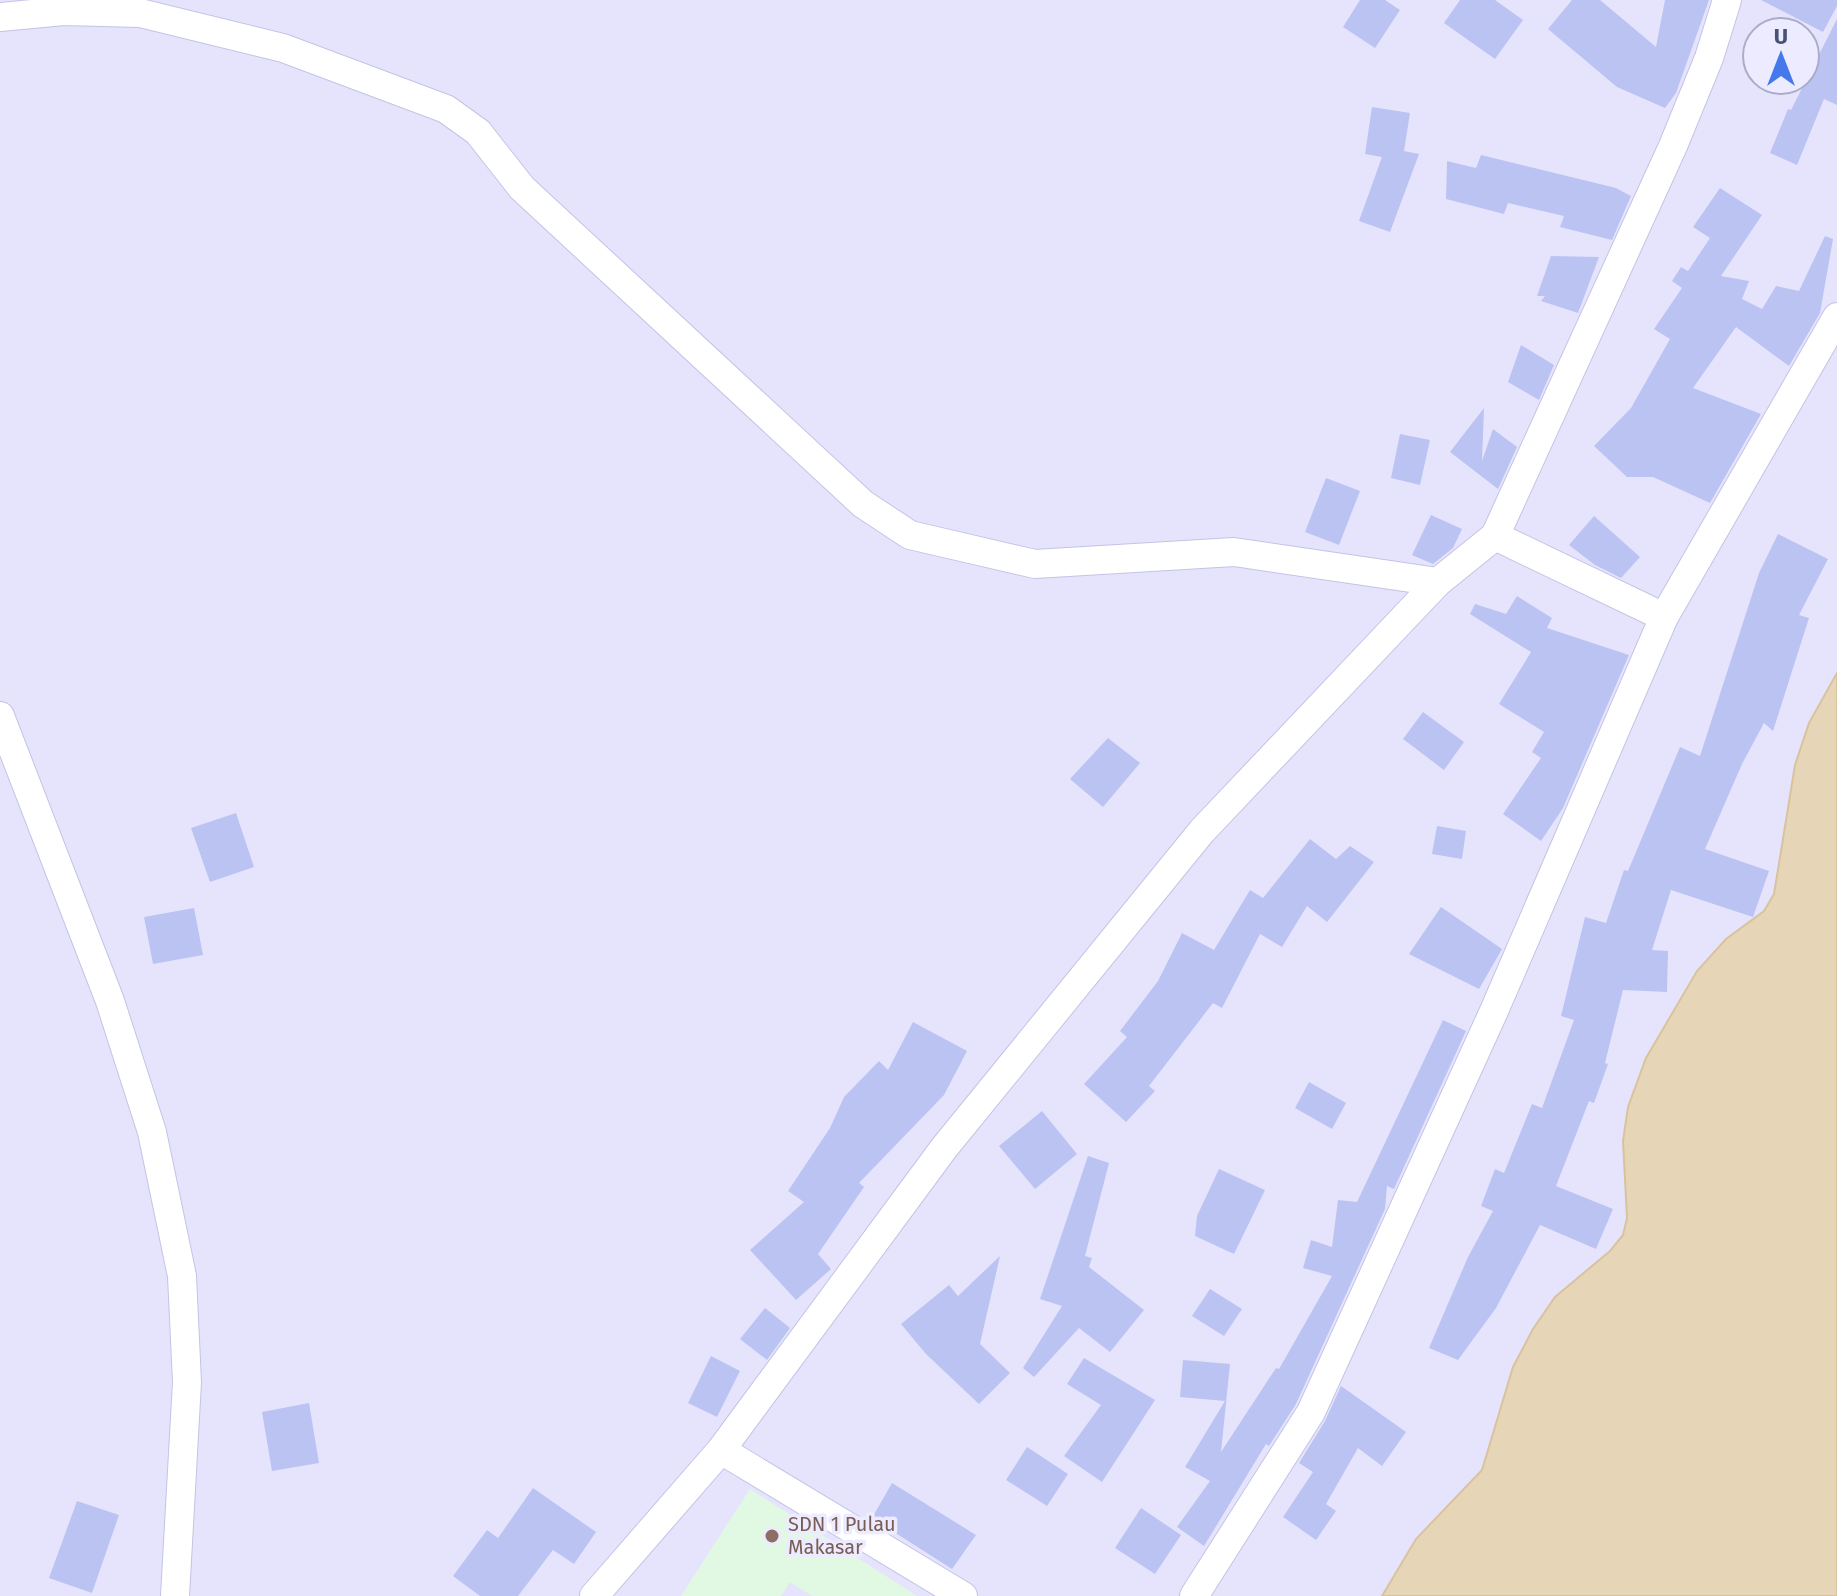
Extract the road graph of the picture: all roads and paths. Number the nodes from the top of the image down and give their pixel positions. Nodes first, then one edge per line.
1 (1727, 0) edge
2 (0, 17) edge
3 (1837, 317) edge
4 (1495, 536) junction
5 (1438, 582) junction
6 (1664, 617) junction
7 (0, 716) edge
8 (721, 1450) junction
9 (175, 1596) edge
10 (594, 1596) edge
11 (963, 1596) edge
12 (1194, 1596) edge

1 - 4 street
2 - 5 street
3 - 6 street
4 - 5 street
4 - 6 street
5 - 8 street
6 - 12 street
7 - 9 street
8 - 10 street
8 - 11 street

